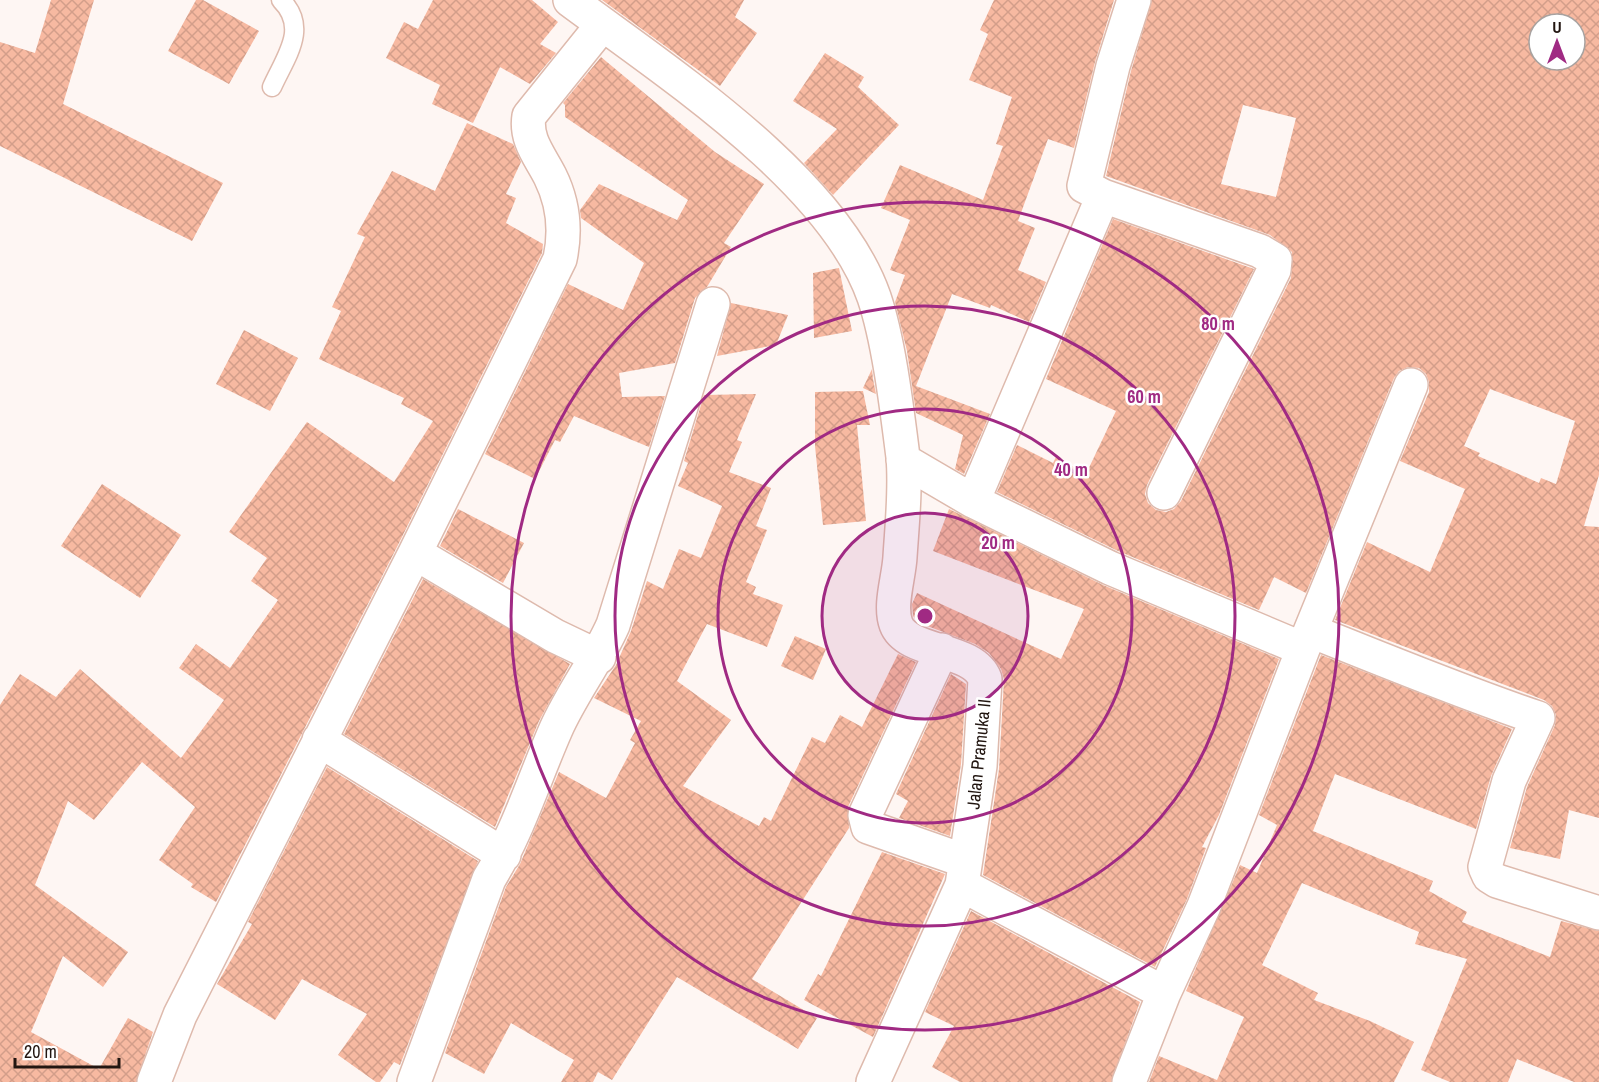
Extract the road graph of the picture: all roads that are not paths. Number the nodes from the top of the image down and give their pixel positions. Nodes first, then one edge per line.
1 (281, 0) edge
2 (570, 0) edge
3 (1134, 0) edge
4 (603, 24) junction
5 (272, 87) dead end
6 (1103, 196) junction
7 (713, 304) dead end
8 (1411, 385) dead end
9 (903, 460) junction
10 (1164, 493) dead end
11 (973, 501) junction
12 (415, 553) junction
13 (1307, 640) junction
14 (942, 650) junction
15 (599, 657) junction
16 (319, 740) junction
17 (504, 855) junction
18 (964, 873) junction
19 (1599, 913) edge
20 (1164, 993) junction
21 (154, 1082) edge
22 (414, 1082) edge
23 (873, 1082) edge
24 (1129, 1082) edge

1 - 5 lane
2 - 4 street, Jalan Pramuka II
3 - 6 street
4 - 9 street, Jalan Pramuka II
4 - 12 street
6 - 10 street
6 - 11 street
7 - 15 street
8 - 13 street
9 - 11 street
9 - 14 street, Jalan Pramuka II
11 - 13 street
12 - 15 street
12 - 16 street
13 - 19 street
13 - 20 street
14 - 18 street, Jalan Pramuka II
14 - 18 street
15 - 17 street
16 - 17 street
16 - 21 street
17 - 22 street
18 - 20 street
18 - 23 street, Jalan Pramuka II
20 - 24 street

